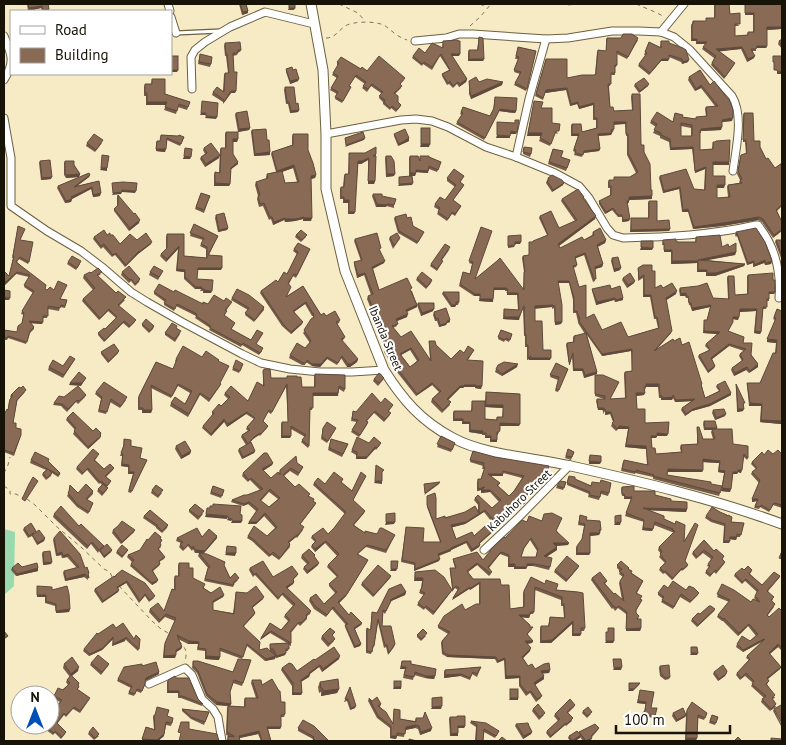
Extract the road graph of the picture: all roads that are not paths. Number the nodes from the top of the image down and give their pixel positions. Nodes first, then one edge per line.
1 (311, 4) edge
2 (684, 4) edge
3 (172, 20) edge
4 (314, 24) junction
5 (223, 31) junction
6 (661, 32) junction
7 (176, 33) joint
8 (4, 36) edge
9 (546, 39) junction
10 (415, 41) road end
11 (10, 49) edge
12 (10, 69) edge
13 (4, 80) edge
14 (192, 89) dead end
15 (4, 118) edge
16 (326, 134) junction
17 (516, 157) junction
18 (733, 171) dead end
19 (779, 298) dead end
20 (384, 370) junction
21 (570, 465) junction
22 (782, 524) edge
23 (484, 550) dead end
24 (149, 684) dead end
25 (222, 741) edge

1 - 4 street, Ibanda Street
2 - 6 street
3 - 7 street
4 - 5 street
4 - 16 street, Ibanda Street
5 - 7 lane
5 - 14 street
6 - 9 street
6 - 18 street
8 - 11 street
9 - 10 street
9 - 17 street
12 - 13 street
15 - 20 street
16 - 17 street
16 - 20 street, Ibanda Street
17 - 19 street
20 - 21 street, Ibanda Street
21 - 22 street, Ibanda Street
21 - 23 street, Kabuhoro Street
24 - 25 street

